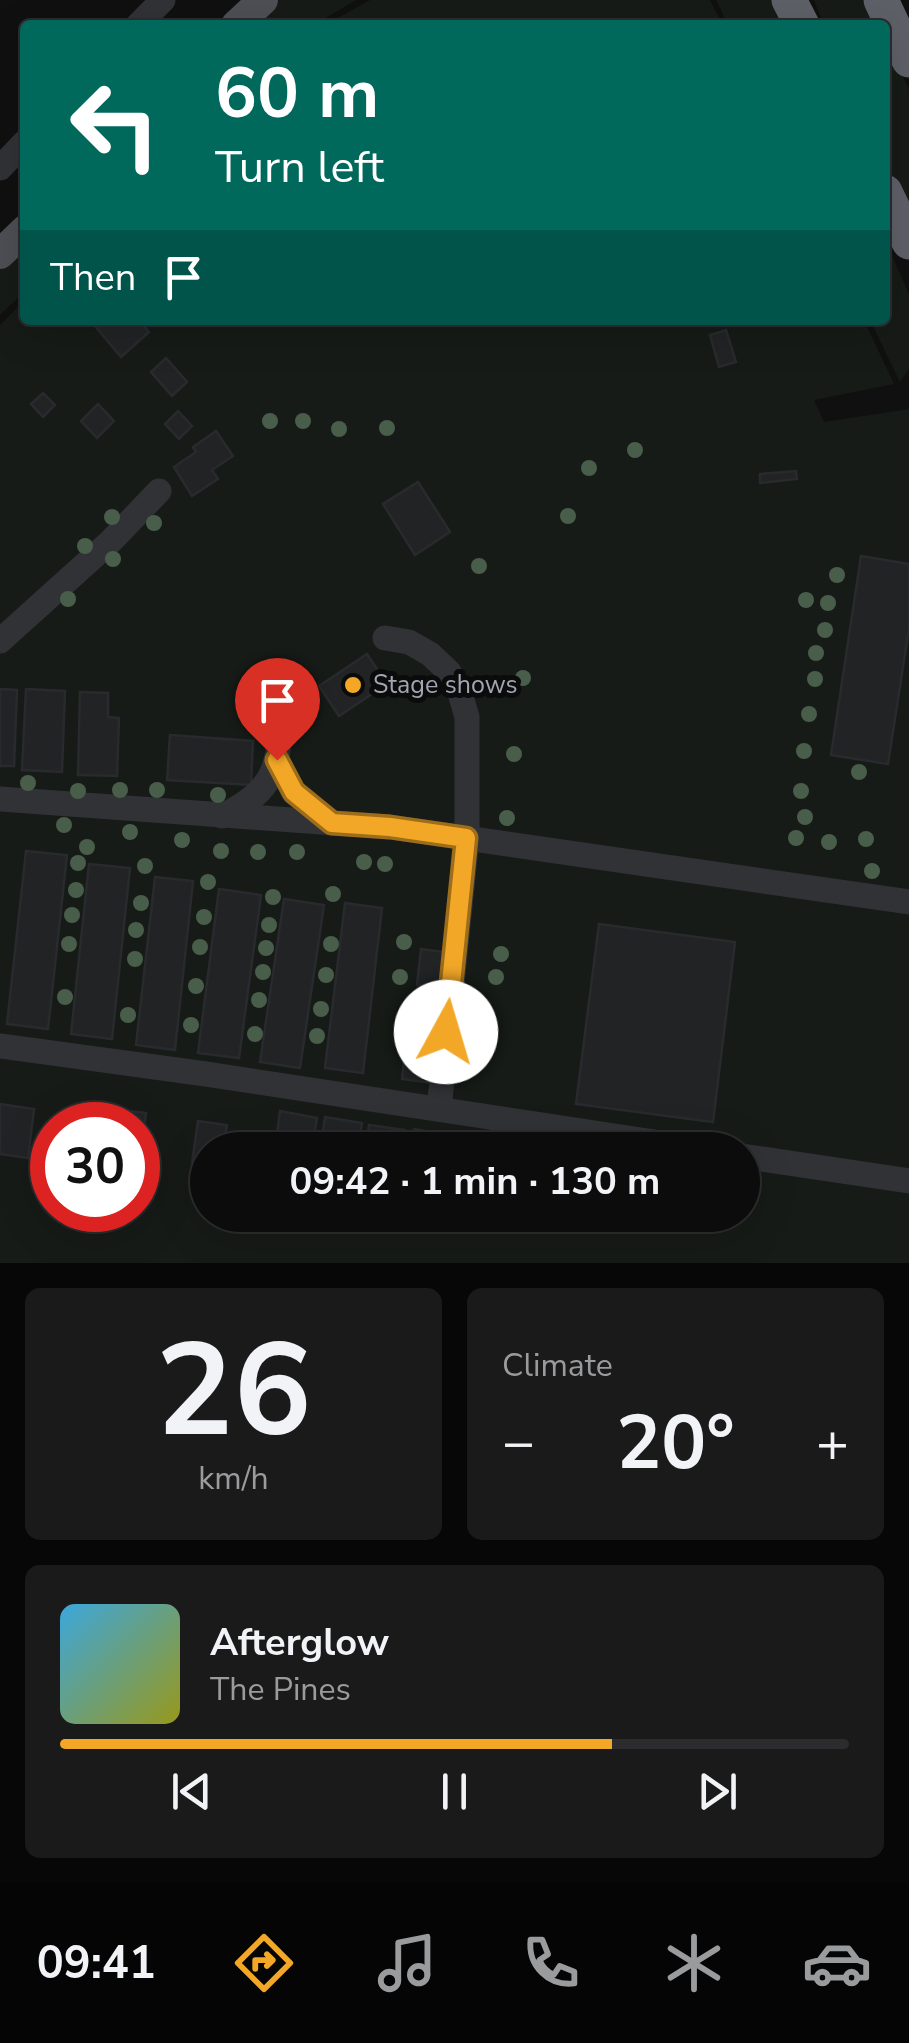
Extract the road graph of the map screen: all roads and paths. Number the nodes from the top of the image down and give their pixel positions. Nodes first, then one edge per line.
1 (162, 0) edge
2 (263, 0) edge
3 (881, 0) edge
4 (143, 20) edge
5 (241, 20) edge
6 (909, 60) edge
7 (20, 147) edge
8 (0, 168) edge
9 (890, 202) edge
10 (20, 235) edge
11 (909, 242) edge
12 (0, 254) edge
13 (159, 490) dead end
14 (385, 638) dead end
15 (0, 641) edge
16 (282, 702) dead end
17 (277, 760) junction
18 (0, 800) edge
19 (222, 816) junction
20 (332, 823) junction
21 (466, 838) junction
22 (909, 902) edge
23 (0, 1046) edge
24 (439, 1109) junction
25 (589, 1132) edge
26 (760, 1159) edge
27 (909, 1181) edge

1 - 4 street
2 - 5 main road
3 - 6 highway
7 - 8 street
9 - 11 highway
10 - 12 main road
13 - 15 street
14 - 21 street
16 - 17 street
17 - 19 street
17 - 20 street
18 - 19 street
19 - 20 street
20 - 21 street
21 - 22 street
21 - 24 street
23 - 24 street
24 - 25 street
26 - 27 street

